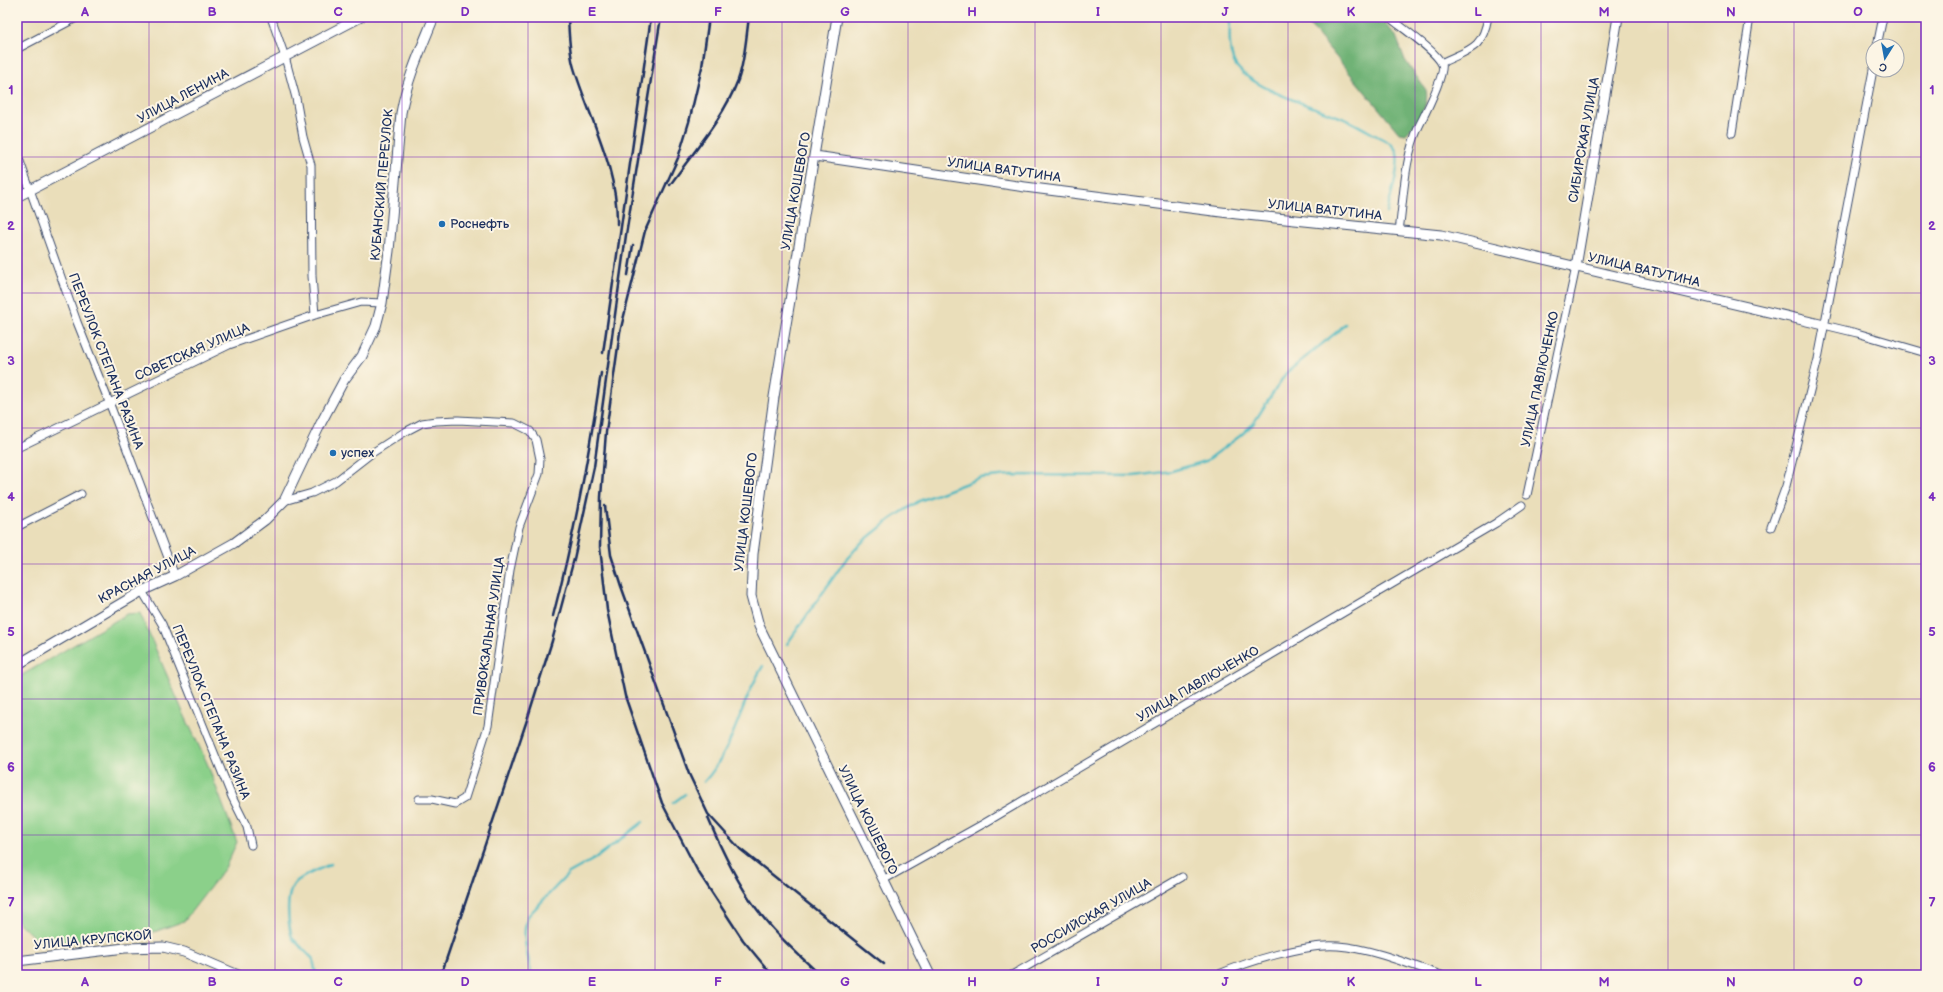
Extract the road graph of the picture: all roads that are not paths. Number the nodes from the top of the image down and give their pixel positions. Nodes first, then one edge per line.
1 (78, 17) edge
2 (270, 17) edge
3 (361, 17) edge
4 (434, 17) edge
5 (838, 17) edge
6 (1389, 17) edge
7 (1488, 17) edge
8 (1618, 17) edge
9 (1750, 17) edge
10 (1883, 17) edge
11 (1879, 38) edge
12 (17, 49) edge
13 (285, 57) junction
14 (1441, 63) junction
15 (1871, 78) edge
16 (1732, 133) dead end
17 (17, 153) edge
18 (816, 156) junction
19 (31, 190) junction
20 (17, 197) edge
21 (1399, 232) junction
22 (1576, 267) junction
23 (382, 303) junction
24 (314, 315) junction
25 (1824, 326) junction
26 (1926, 353) edge
27 (362, 356) joint
28 (110, 402) junction
29 (530, 431) joint
30 (17, 448) edge
31 (81, 494) dead end
32 (1527, 495) dead end
33 (284, 501) junction
34 (1522, 505) dead end
35 (17, 527) edge
36 (1771, 527) dead end
37 (175, 576) junction
38 (142, 591) junction
39 (17, 665) edge
40 (419, 799) dead end
41 (251, 845) dead end
42 (1182, 877) dead end
43 (883, 880) junction
44 (17, 961) edge
45 (238, 975) edge
46 (930, 975) edge
47 (1012, 975) edge
48 (1217, 975) edge
49 (1441, 975) edge

1 - 12 street
2 - 13 street
3 - 13 street, УЛИЦА ЛЕНИНА
4 - 23 street, КУБАНСКИЙ ПЕРЕУЛОК
5 - 18 street, УЛИЦА КОШЕВОГО
6 - 14 street
7 - 14 street
8 - 22 street, СИБИРСКАЯ УЛИЦА
9 - 16 street
10 - 11 street
13 - 19 street, УЛИЦА ЛЕНИНА
13 - 24 street
14 - 21 street
15 - 25 street
17 - 19 street, ПЕРЕУЛОК СТЕПАНА РАЗИНА
18 - 21 street, УЛИЦА ВАТУТИНА
18 - 43 street, УЛИЦА КОШЕВОГО
19 - 20 street, УЛИЦА ЛЕНИНА
19 - 28 street, ПЕРЕУЛОК СТЕПАНА РАЗИНА
21 - 22 street, УЛИЦА ВАТУТИНА
22 - 25 street, УЛИЦА ВАТУТИНА
22 - 32 street, УЛИЦА ПАВЛЮЧЕНКО
23 - 24 street, СОВЕТСКАЯ УЛИЦА
23 - 27 street, КУБАНСКИЙ ПЕРЕУЛОК
24 - 28 street, СОВЕТСКАЯ УЛИЦА
25 - 26 street, УЛИЦА ВАТУТИНА
25 - 36 street
27 - 33 street, КРАСНАЯ УЛИЦА
28 - 30 street, СОВЕТСКАЯ УЛИЦА
28 - 37 street, ПЕРЕУЛОК СТЕПАНА РАЗИНА
29 - 33 street, КРАСНАЯ УЛИЦА
29 - 40 street, ПРИВОКЗАЛЬНАЯ УЛИЦА
31 - 35 street
33 - 37 street, КРАСНАЯ УЛИЦА
34 - 43 street, УЛИЦА ПАВЛЮЧЕНКО
37 - 38 street, КРАСНАЯ УЛИЦА
38 - 39 street, КРАСНАЯ УЛИЦА
38 - 41 street, ПЕРЕУЛОК СТЕПАНА РАЗИНА
42 - 47 street, РОССИЙСКАЯ УЛИЦА
43 - 46 street, УЛИЦА КОШЕВОГО
44 - 45 street, УЛИЦА КРУПСКОЙ
48 - 49 street

